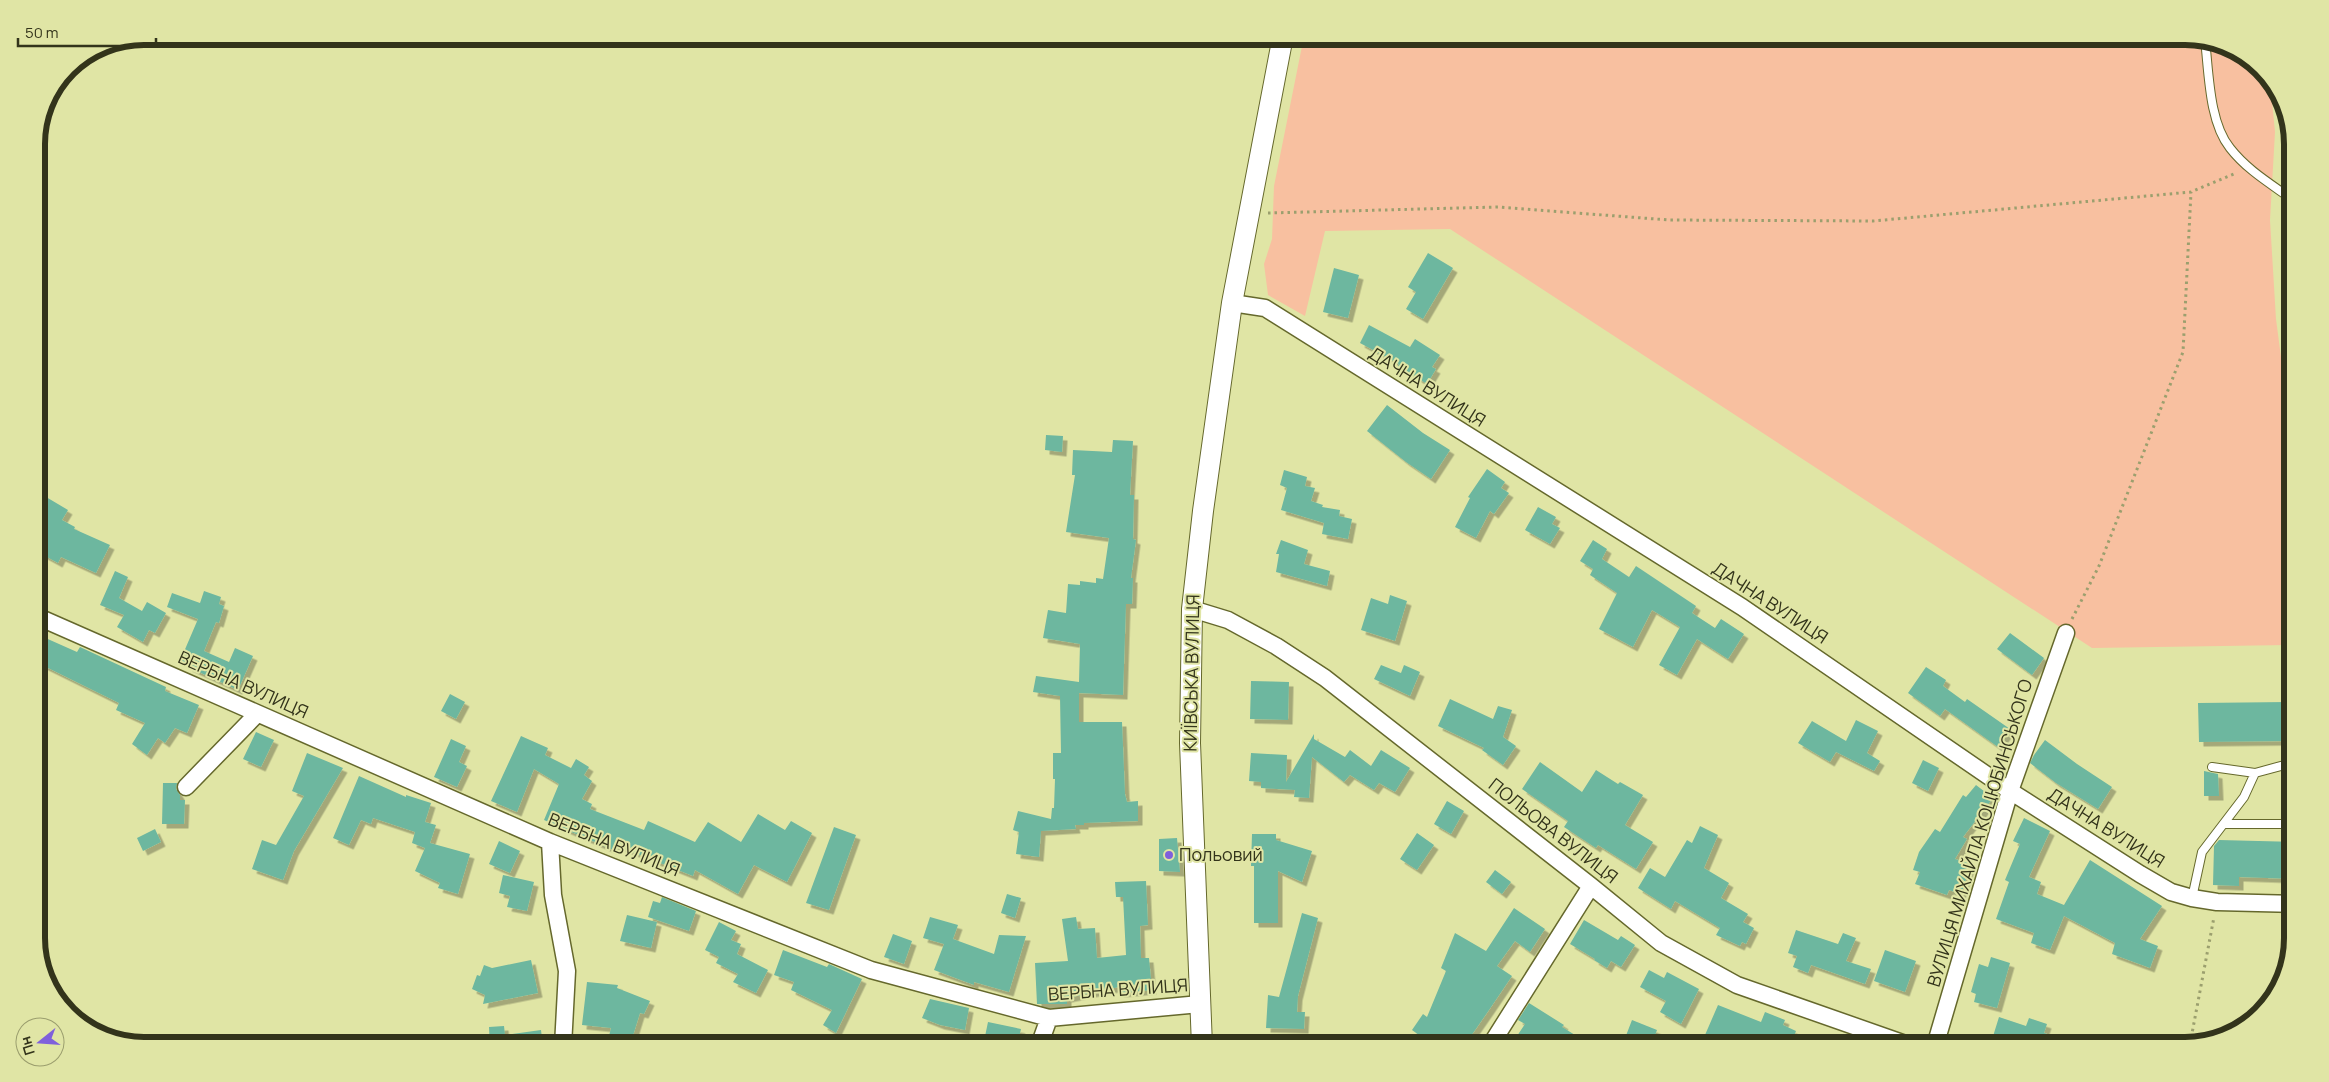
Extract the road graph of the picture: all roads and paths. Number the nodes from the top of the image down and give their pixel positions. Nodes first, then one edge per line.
1 (1281, 45) edge
2 (2206, 47) edge
3 (2248, 168) junction
4 (2191, 192) junction
5 (2284, 194) edge
6 (1250, 214) junction
7 (1232, 302) junction
8 (1192, 609) junction
9 (45, 620) edge
10 (2066, 633) joint
11 (258, 714) junction
12 (2284, 765) edge
13 (2212, 767) dead end
14 (2255, 773) junction
15 (186, 787) dead end
16 (2010, 791) junction
17 (2224, 824) junction
18 (2284, 824) edge
19 (550, 842) junction
20 (1591, 886) junction
21 (2192, 898) junction
22 (2217, 902) junction
23 (2284, 904) edge
24 (1200, 1004) junction
25 (1049, 1018) junction
26 (564, 1037) edge
27 (1042, 1037) edge
28 (1202, 1037) edge
29 (1496, 1037) edge
30 (1885, 1037) edge
31 (1938, 1037) edge
32 (2191, 1037) edge

1 - 6 street, КИЇВСЬКА ВУЛИЦЯ
2 - 3 lane
3 - 4 path
3 - 5 lane
4 - 6 path
4 - 10 path
6 - 7 street, КИЇВСЬКА ВУЛИЦЯ
7 - 8 street, КИЇВСЬКА ВУЛИЦЯ
7 - 16 street, ДАЧНА ВУЛИЦЯ
8 - 20 street, ПОЛЬОВА ВУЛИЦЯ
8 - 24 street, КИЇВСЬКА ВУЛИЦЯ
9 - 11 street, ВЕРБНА ВУЛИЦЯ
10 - 16 street, ВУЛИЦЯ МИХАЙЛА КОЦЮБИНСЬКОГО
11 - 15 street
11 - 19 street, ВЕРБНА ВУЛИЦЯ
12 - 14 lane
13 - 14 lane
14 - 17 lane
16 - 21 street, ДАЧНА ВУЛИЦЯ
16 - 31 street, ВУЛИЦЯ МИХАЙЛА КОЦЮБИНСЬКОГО
17 - 18 lane
17 - 21 lane
19 - 25 street, ВЕРБНА ВУЛИЦЯ
19 - 26 street
20 - 29 street
20 - 30 street, ПОЛЬОВА ВУЛИЦЯ
21 - 22 street, ДАЧНА ВУЛИЦЯ
22 - 23 street, ДАЧНА ВУЛИЦЯ
22 - 32 path
24 - 25 street, ВЕРБНА ВУЛИЦЯ
24 - 28 street, КИЇВСЬКА ВУЛИЦЯ
25 - 27 street

